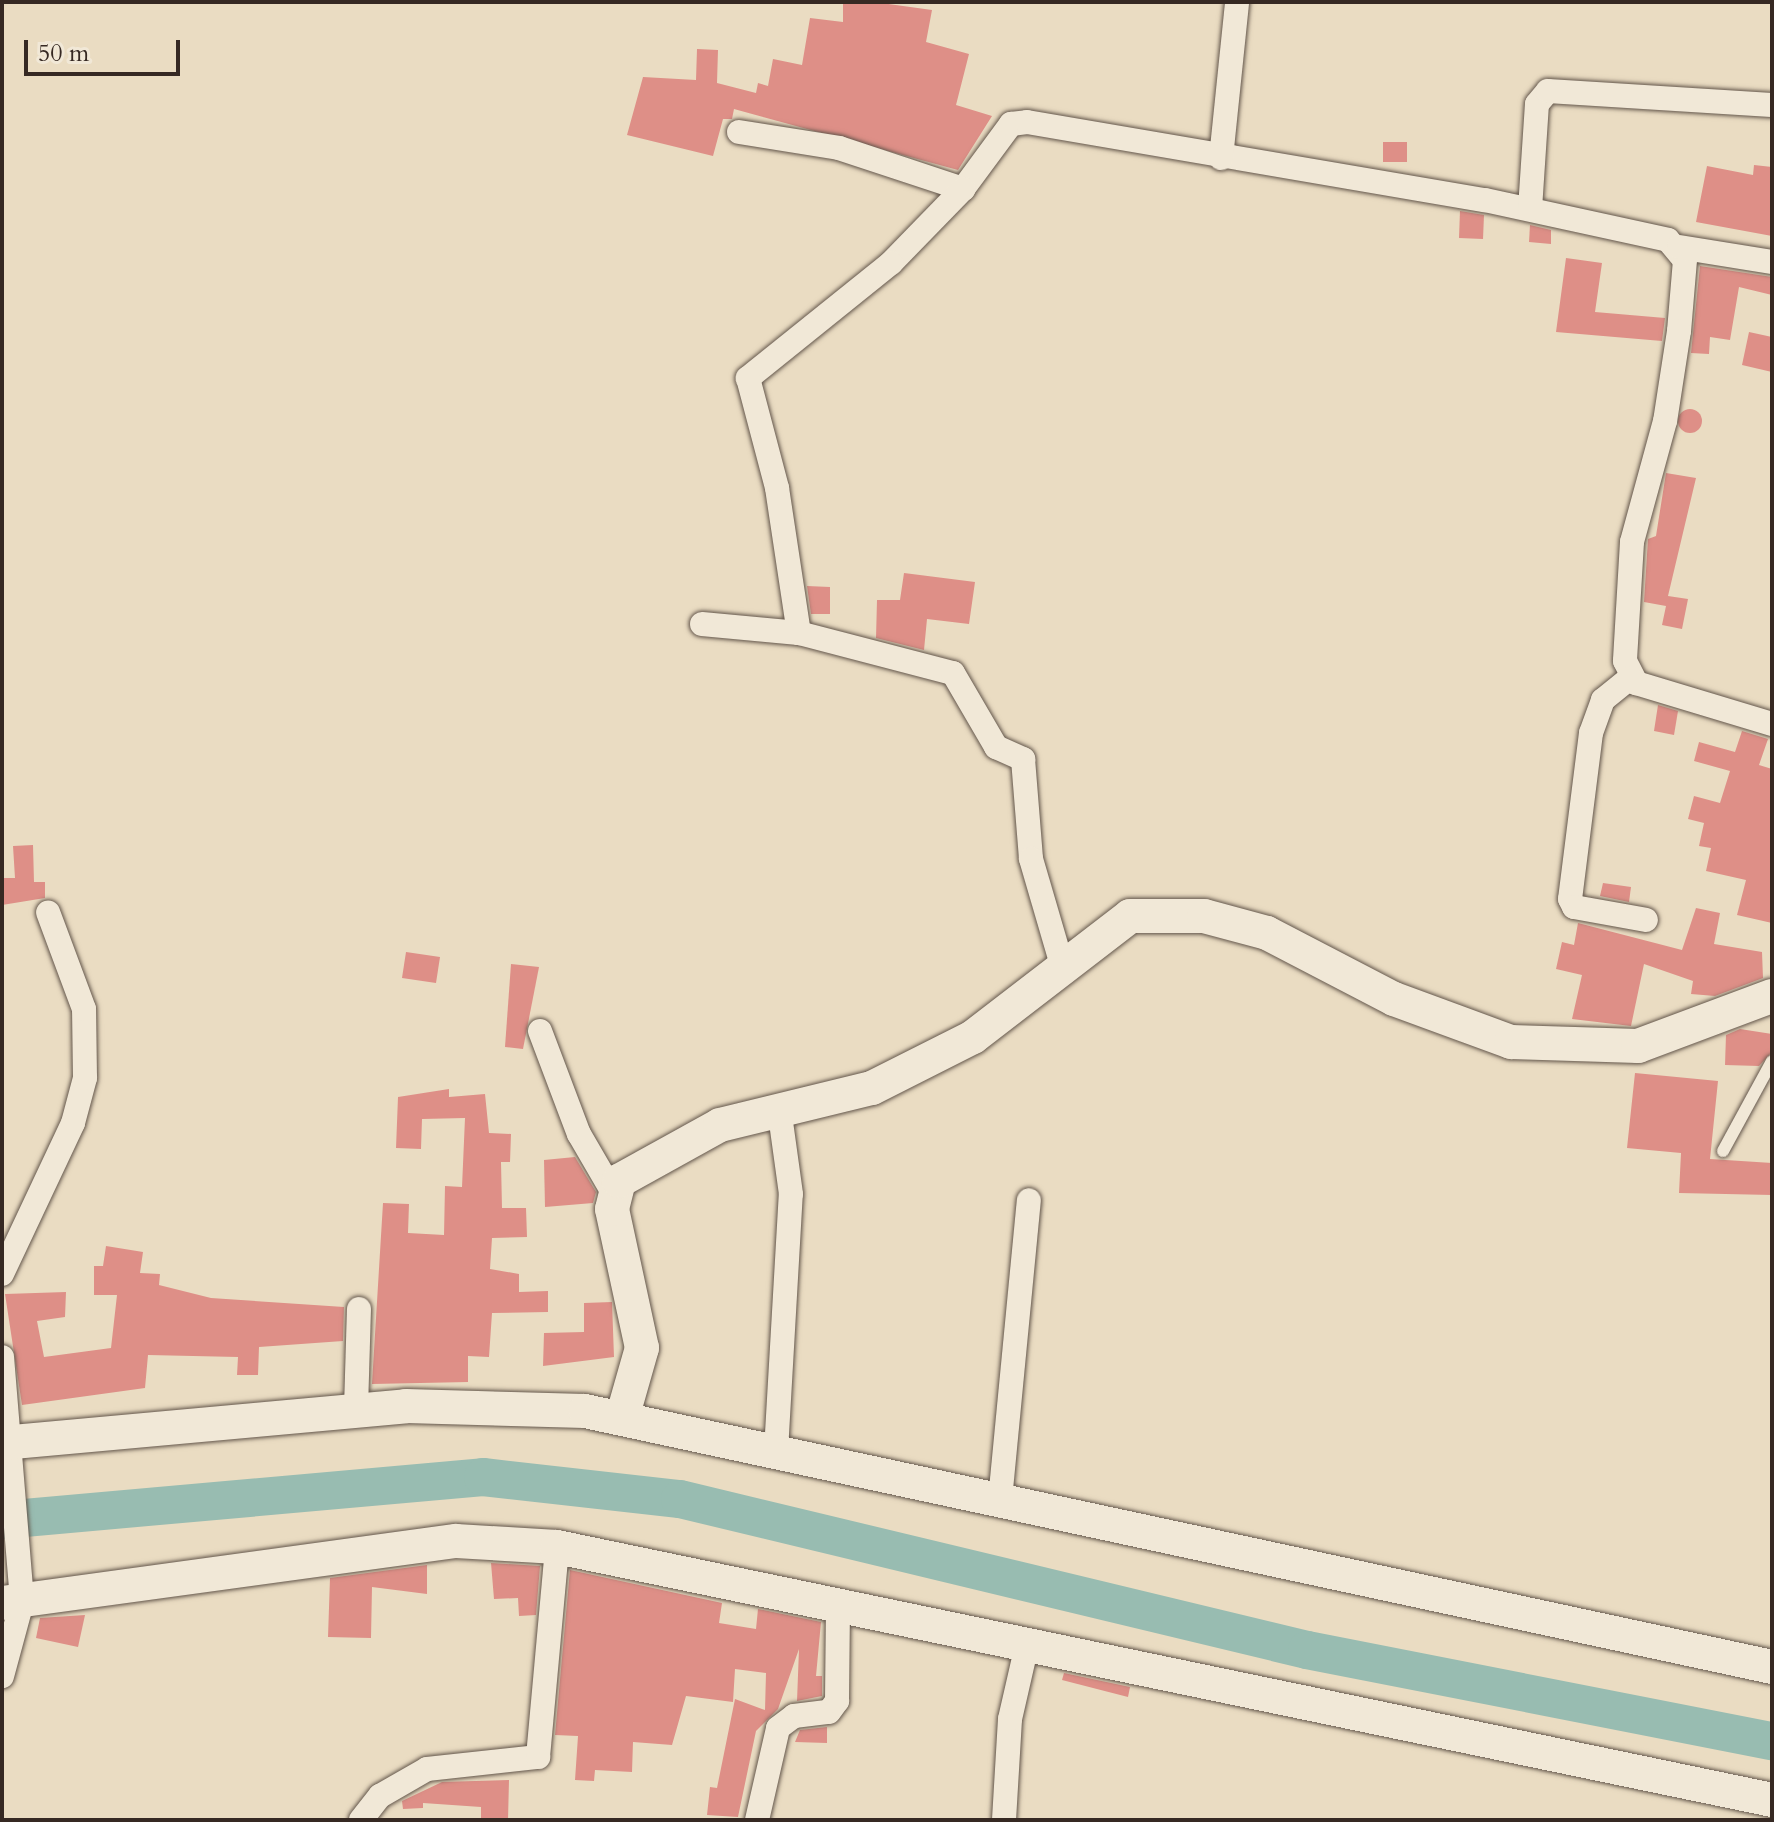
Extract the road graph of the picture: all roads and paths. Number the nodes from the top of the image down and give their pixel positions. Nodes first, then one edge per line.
1 (1237, 2) edge
2 (1772, 105) edge
3 (739, 132) dead end
4 (1221, 158) junction
5 (963, 189) junction
6 (1530, 209) junction
7 (1679, 247) junction
8 (1772, 262) edge
9 (702, 624) dead end
10 (799, 633) junction
11 (1630, 678) junction
12 (1772, 724) edge
13 (48, 912) dead end
14 (1646, 920) dead end
15 (1064, 972) junction
16 (1772, 996) edge
17 (540, 1031) dead end
18 (1772, 1061) edge
19 (779, 1108) junction
20 (1723, 1151) dead end
21 (612, 1191) junction
22 (1029, 1200) dead end
23 (2, 1274) edge
24 (359, 1309) dead end
25 (2, 1357) edge
26 (356, 1409) junction
27 (622, 1418) junction
28 (6, 1445) edge
29 (776, 1451) junction
30 (1000, 1500) junction
31 (557, 1547) junction
32 (14, 1594) edge
33 (838, 1607) junction
34 (1026, 1649) junction
35 (1772, 1667) edge
36 (2, 1676) edge
37 (1772, 1800) edge
38 (381, 1808) edge
39 (361, 1820) edge
40 (757, 1820) edge
41 (1004, 1820) edge

1 - 4 street
2 - 6 street
3 - 5 street
4 - 5 street
4 - 6 street
5 - 10 street
6 - 7 street
7 - 8 street
7 - 11 street
9 - 10 street
10 - 15 street
11 - 12 street
11 - 14 street
13 - 23 street
15 - 16 street
15 - 19 street
17 - 21 street
18 - 20 lane
19 - 21 street
19 - 29 street
21 - 27 street
22 - 30 street
24 - 26 street
25 - 28 street
26 - 27 street
26 - 28 street
27 - 29 street
28 - 32 street
29 - 30 street
30 - 35 street
31 - 32 street
31 - 33 street
31 - 38 street
32 - 36 street
33 - 34 street
33 - 40 street
34 - 37 street
34 - 41 street
38 - 39 street

